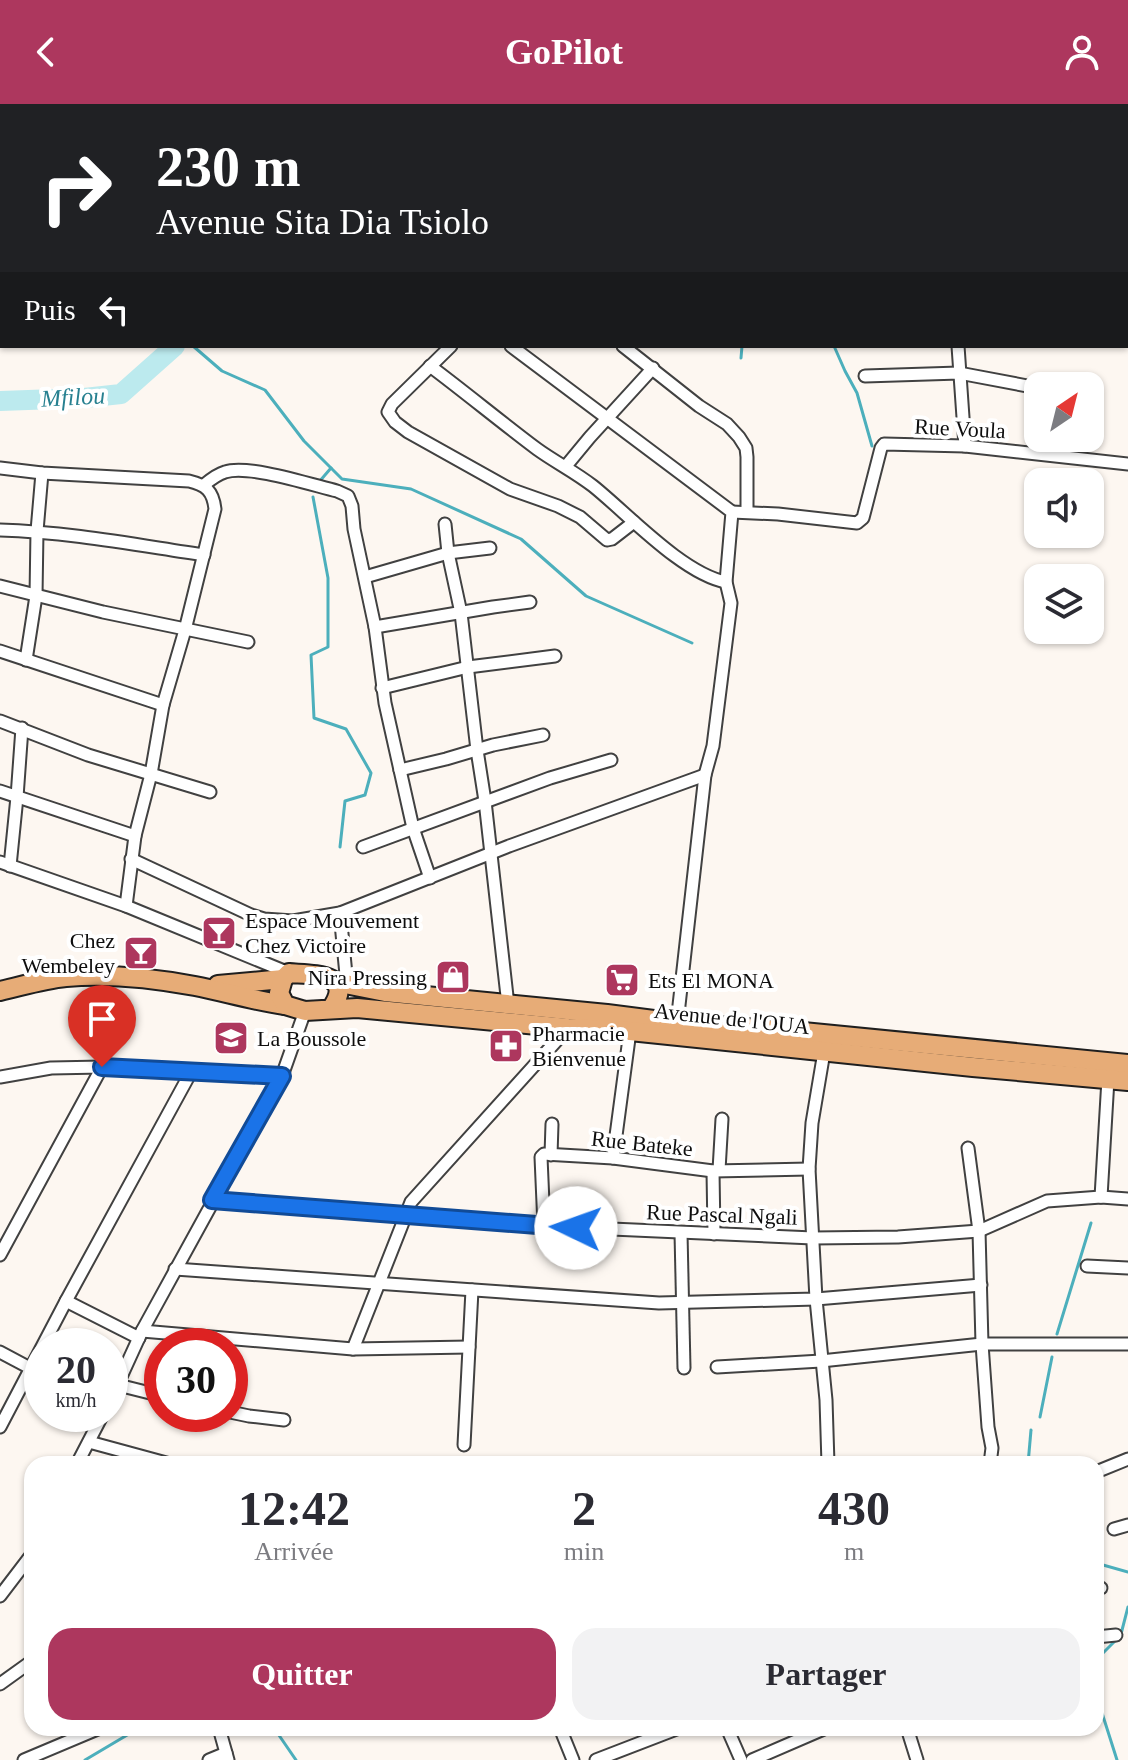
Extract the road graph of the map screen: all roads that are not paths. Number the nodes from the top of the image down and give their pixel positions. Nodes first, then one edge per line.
1 (449, 348) edge
2 (514, 348) edge
3 (626, 348) edge
4 (958, 348) edge
5 (430, 366) junction
6 (653, 368) junction
7 (959, 373) junction
8 (865, 376) dead end
9 (1024, 385) edge
10 (607, 418) junction
11 (965, 446) junction
12 (1128, 464) edge
13 (566, 466) junction
14 (0, 468) edge
15 (42, 473) junction
16 (204, 485) junction
17 (732, 512) junction
18 (747, 512) junction
19 (634, 522) junction
20 (445, 524) dead end
21 (0, 530) edge
22 (37, 531) junction
23 (490, 548) dead end
24 (448, 553) junction
25 (204, 555) junction
26 (365, 577) junction
27 (726, 582) junction
28 (0, 586) edge
29 (36, 596) junction
30 (530, 602) dead end
31 (461, 613) junction
32 (375, 627) junction
33 (185, 630) junction
34 (248, 642) dead end
35 (0, 651) edge
36 (555, 656) dead end
37 (26, 660) junction
38 (468, 667) junction
39 (382, 688) junction
40 (163, 705) junction
41 (0, 721) edge
42 (22, 728) junction
43 (543, 735) dead end
44 (477, 750) junction
45 (611, 760) dead end
46 (400, 770) junction
47 (151, 774) junction
48 (705, 775) junction
49 (0, 791) edge
50 (210, 792) dead end
51 (17, 797) junction
52 (485, 801) junction
53 (413, 828) junction
54 (135, 836) junction
55 (363, 847) dead end
56 (492, 854) junction
57 (131, 859) junction
58 (5, 864) edge
59 (430, 878) junction
60 (126, 906) junction
61 (340, 913) junction
62 (286, 976) junction
63 (341, 983) junction
64 (195, 986) junction
65 (0, 991) edge
66 (285, 1005) junction
67 (508, 1005) junction
68 (331, 1009) junction
69 (305, 1011) junction
70 (677, 1023) junction
71 (568, 1028) junction
72 (630, 1031) junction
73 (824, 1052) junction
74 (1128, 1064) edge
75 (102, 1067) junction
76 (191, 1072) junction
77 (4, 1076) edge
78 (282, 1076) junction
79 (1108, 1079) junction
80 (1128, 1081) edge
81 (0, 1090) edge
82 (722, 1119) dead end
83 (552, 1124) dead end
84 (968, 1148) dead end
85 (551, 1155) junction
86 (613, 1158) junction
87 (809, 1169) junction
88 (716, 1170) junction
89 (1101, 1197) junction
90 (1128, 1199) edge
91 (212, 1200) junction
92 (406, 1215) junction
93 (544, 1226) junction
94 (979, 1231) junction
95 (681, 1233) junction
96 (714, 1234) junction
97 (813, 1238) junction
98 (0, 1255) edge
99 (1087, 1266) dead end
100 (1128, 1268) edge
101 (175, 1269) junction
102 (380, 1283) junction
103 (981, 1285) junction
104 (472, 1290) junction
105 (816, 1299) junction
106 (66, 1301) junction
107 (682, 1303) junction
108 (51, 1328) edge
109 (140, 1334) junction
110 (982, 1344) junction
111 (1128, 1344) edge
112 (469, 1347) junction
113 (353, 1349) junction
114 (0, 1352) edge
115 (821, 1361) junction
116 (128, 1362) edge
117 (24, 1365) edge
118 (717, 1367) dead end
119 (684, 1368) dead end
120 (24, 1380) edge
121 (248, 1416) edge
122 (284, 1420) dead end
123 (0, 1427) edge
124 (94, 1432) edge
125 (89, 1442) junction
126 (464, 1445) dead end
127 (81, 1456) edge
128 (141, 1456) edge
129 (828, 1456) edge
130 (991, 1456) edge
131 (1128, 1459) edge
132 (1104, 1469) edge
133 (1128, 1525) edge
134 (1114, 1529) dead end
135 (24, 1566) edge
136 (0, 1596) edge
137 (1116, 1635) dead end
138 (1104, 1636) edge
139 (24, 1667) edge
140 (0, 1684) edge
141 (81, 1736) edge
142 (221, 1736) edge
143 (563, 1736) edge
144 (658, 1736) edge
145 (730, 1736) edge
146 (808, 1736) edge
147 (910, 1736) edge
148 (227, 1756) edge
149 (24, 1760) edge
150 (209, 1760) edge
151 (573, 1760) edge
152 (596, 1760) edge
153 (741, 1760) edge
154 (752, 1760) edge
155 (917, 1760) edge

1 - 5 street
2 - 10 street
3 - 6 street
4 - 7 street
5 - 13 street
5 - 19 street
6 - 10 street
6 - 18 street
7 - 8 street
7 - 9 street
7 - 11 street
10 - 13 street
10 - 17 street
11 - 12 street, Rue Voula
11 - 18 street, Rue Voula
13 - 19 street
14 - 15 street
15 - 16 street
15 - 22 street
16 - 25 street
16 - 26 street
17 - 18 street
17 - 27 street
19 - 27 street
20 - 24 street
21 - 22 street
22 - 25 street
22 - 29 street
23 - 24 street
24 - 26 street
24 - 31 street
25 - 33 street
26 - 32 street
27 - 48 street
28 - 29 street
29 - 33 street
29 - 37 street
30 - 31 street
31 - 32 street
31 - 38 street
32 - 39 street
33 - 34 street
33 - 40 street
35 - 37 street
36 - 38 street
37 - 40 street
38 - 39 street
38 - 44 street
39 - 46 street
40 - 47 street
41 - 42 street
42 - 47 street
42 - 51 street
43 - 44 street
44 - 46 street
44 - 52 street
45 - 52 street
46 - 53 street
47 - 50 street
47 - 54 street
48 - 56 street
48 - 70 street
49 - 51 street
51 - 54 street
51 - 58 street
52 - 53 street
52 - 56 street
53 - 55 street
53 - 59 street
54 - 57 street
56 - 59 street
56 - 67 street
57 - 60 street
57 - 61 street
58 - 60 street
59 - 61 street
60 - 62 street
61 - 63 street
62 - 63 main road, Avenue de l'OUA
62 - 64 main road
62 - 66 main road
63 - 67 main road, Avenue de l'OUA
63 - 68 main road
64 - 65 main road
64 - 66 main road
66 - 69 main road
67 - 70 main road, Avenue de l'OUA
68 - 69 main road, Avenue de l'OUA
68 - 71 main road, Avenue de l'OUA
69 - 78 street
70 - 74 main road, Avenue de l'OUA
71 - 72 main road, Avenue de l'OUA
71 - 92 street
72 - 73 main road, Avenue de l'OUA
72 - 86 street
73 - 79 main road, Avenue de l'OUA
73 - 87 street
75 - 76 street
75 - 77 street
75 - 98 street
76 - 78 street
76 - 106 street
77 - 81 street
78 - 91 street
79 - 80 main road, Avenue de l'OUA
79 - 89 street
82 - 88 street
83 - 85 street
84 - 94 street
85 - 86 street, Rue Bateke
85 - 93 street
86 - 88 street, Rue Bateke
87 - 88 street, Rue Bateke
87 - 97 street
88 - 96 street
89 - 90 street, Rue Pascal Ngali
89 - 94 street, Rue Pascal Ngali
91 - 92 street, Rue Pascal Ngali
91 - 101 street
92 - 93 street, Rue Pascal Ngali
92 - 102 street
93 - 95 street, Rue Pascal Ngali
94 - 97 street, Rue Pascal Ngali
94 - 103 street
95 - 96 street, Rue Pascal Ngali
95 - 107 street
96 - 97 street, Rue Pascal Ngali
97 - 105 street
99 - 100 street
101 - 102 street
101 - 109 street
102 - 104 street
102 - 113 street
103 - 105 street
103 - 110 street
104 - 107 street
104 - 112 street
105 - 107 street
105 - 115 street
106 - 108 street
106 - 109 street
107 - 119 street
109 - 113 street
109 - 116 street
110 - 111 street
110 - 115 street
110 - 130 street
112 - 113 street
112 - 126 street
114 - 117 street
115 - 118 street
115 - 129 street
120 - 123 street
121 - 122 street
124 - 125 street
125 - 127 street
125 - 128 street
131 - 132 street
133 - 134 street
135 - 136 street
137 - 138 street
139 - 140 street
141 - 149 street
142 - 148 street
143 - 151 street
144 - 152 street
145 - 153 street
146 - 154 street
147 - 155 street
148 - 150 street

